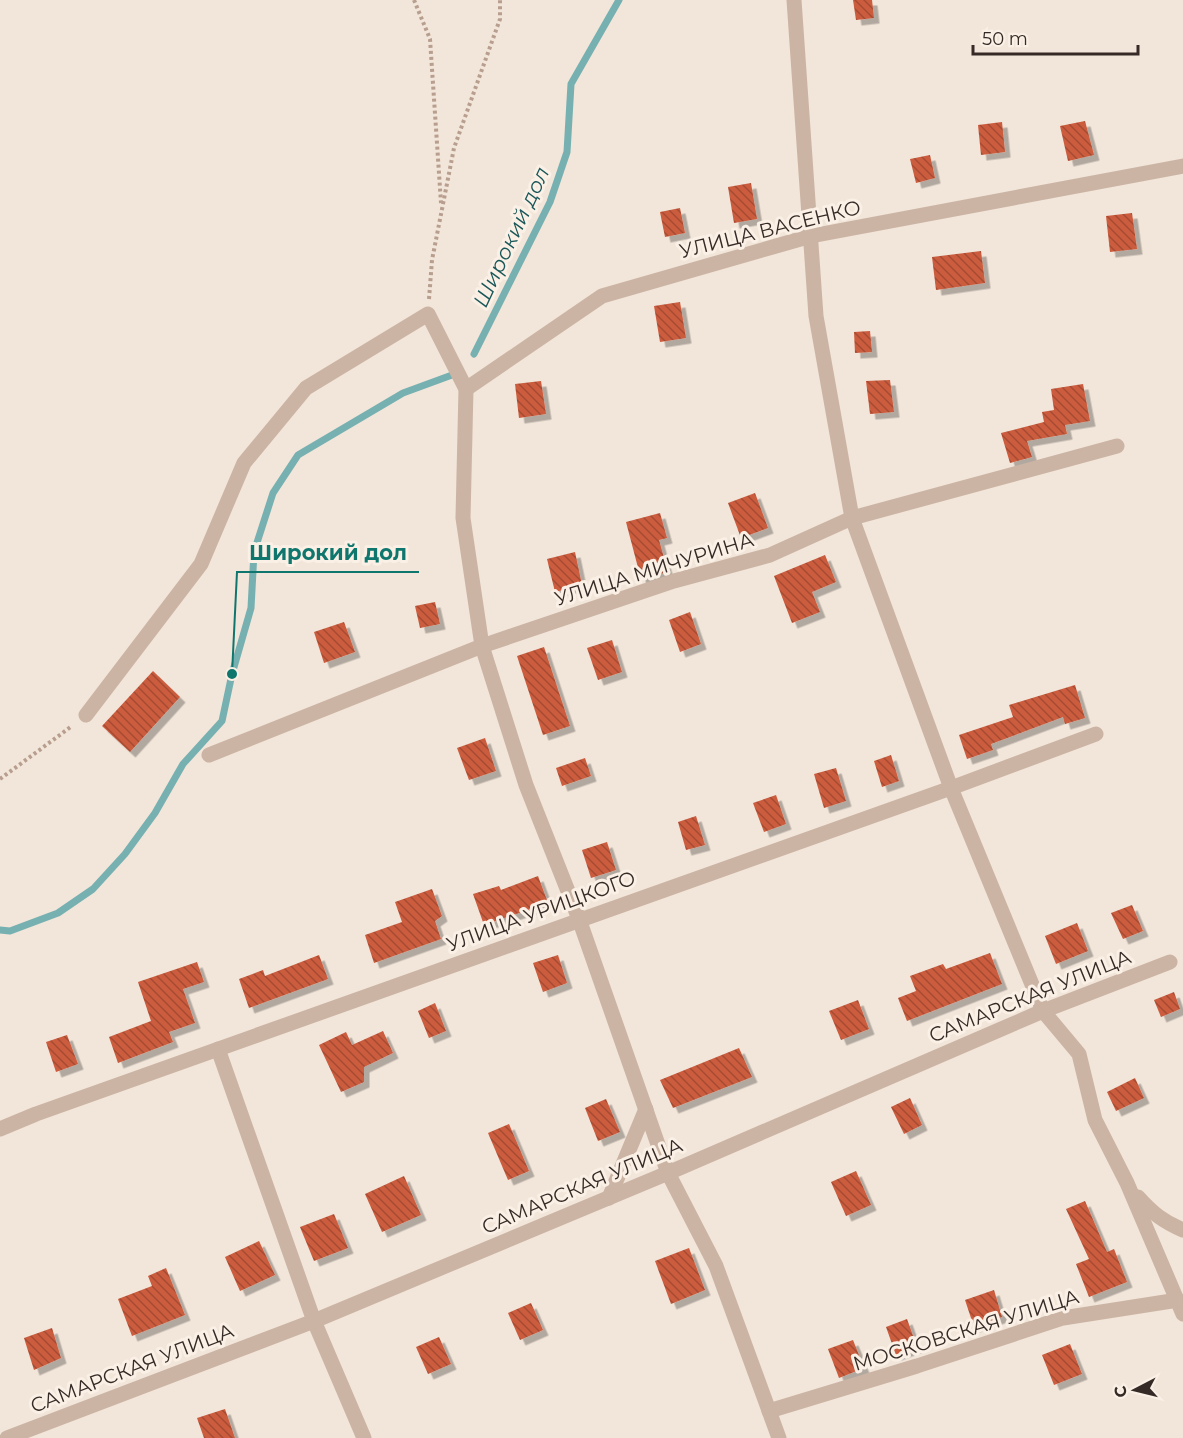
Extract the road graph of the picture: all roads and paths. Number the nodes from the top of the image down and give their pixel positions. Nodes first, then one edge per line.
1 (414, 0) edge
2 (500, 0) edge
3 (794, 0) edge
4 (1183, 166) edge
5 (441, 210) junction
6 (811, 236) junction
7 (428, 314) junction
8 (466, 389) junction
9 (1117, 446) dead end
10 (852, 518) junction
11 (482, 646) junction
12 (87, 715) joint
13 (1096, 734) dead end
14 (209, 755) dead end
15 (0, 779) edge
16 (951, 788) junction
17 (579, 919) junction
18 (1170, 962) dead end
19 (1043, 1011) junction
20 (218, 1049) junction
21 (646, 1109) junction
22 (0, 1129) edge
23 (668, 1173) junction
24 (1127, 1183) junction
25 (609, 1198) junction
26 (1183, 1230) edge
27 (1180, 1307) edge
28 (314, 1321) junction
29 (769, 1411) junction
30 (7, 1438) edge
31 (364, 1438) edge
32 (779, 1438) edge

1 - 5 path
2 - 5 path
3 - 6 street
4 - 6 street, УЛИЦА ВАСЕНКО
5 - 7 path
6 - 8 street, УЛИЦА ВАСЕНКО
6 - 10 street
7 - 8 street
7 - 12 street
8 - 11 street
9 - 10 street, УЛИЦА МИЧУРИНА
10 - 11 street, УЛИЦА МИЧУРИНА
10 - 16 street
11 - 14 street, УЛИЦА МИЧУРИНА
11 - 17 street
12 - 15 path
13 - 16 street, УЛИЦА УРИЦКОГО
16 - 17 street, УЛИЦА УРИЦКОГО
16 - 19 street
17 - 20 street, УЛИЦА УРИЦКОГО
17 - 21 street
18 - 19 street, САМАРСКАЯ УЛИЦА
19 - 23 street, САМАРСКАЯ УЛИЦА
19 - 24 street
20 - 22 street, УЛИЦА УРИЦКОГО
20 - 28 street
21 - 23 street
21 - 25 street
23 - 25 street, САМАРСКАЯ УЛИЦА
23 - 29 street
24 - 26 street
24 - 27 street
25 - 28 street, САМАРСКАЯ УЛИЦА
27 - 29 street, МОСКОВСКАЯ УЛИЦА
28 - 30 street, САМАРСКАЯ УЛИЦА
28 - 31 street
29 - 32 street

